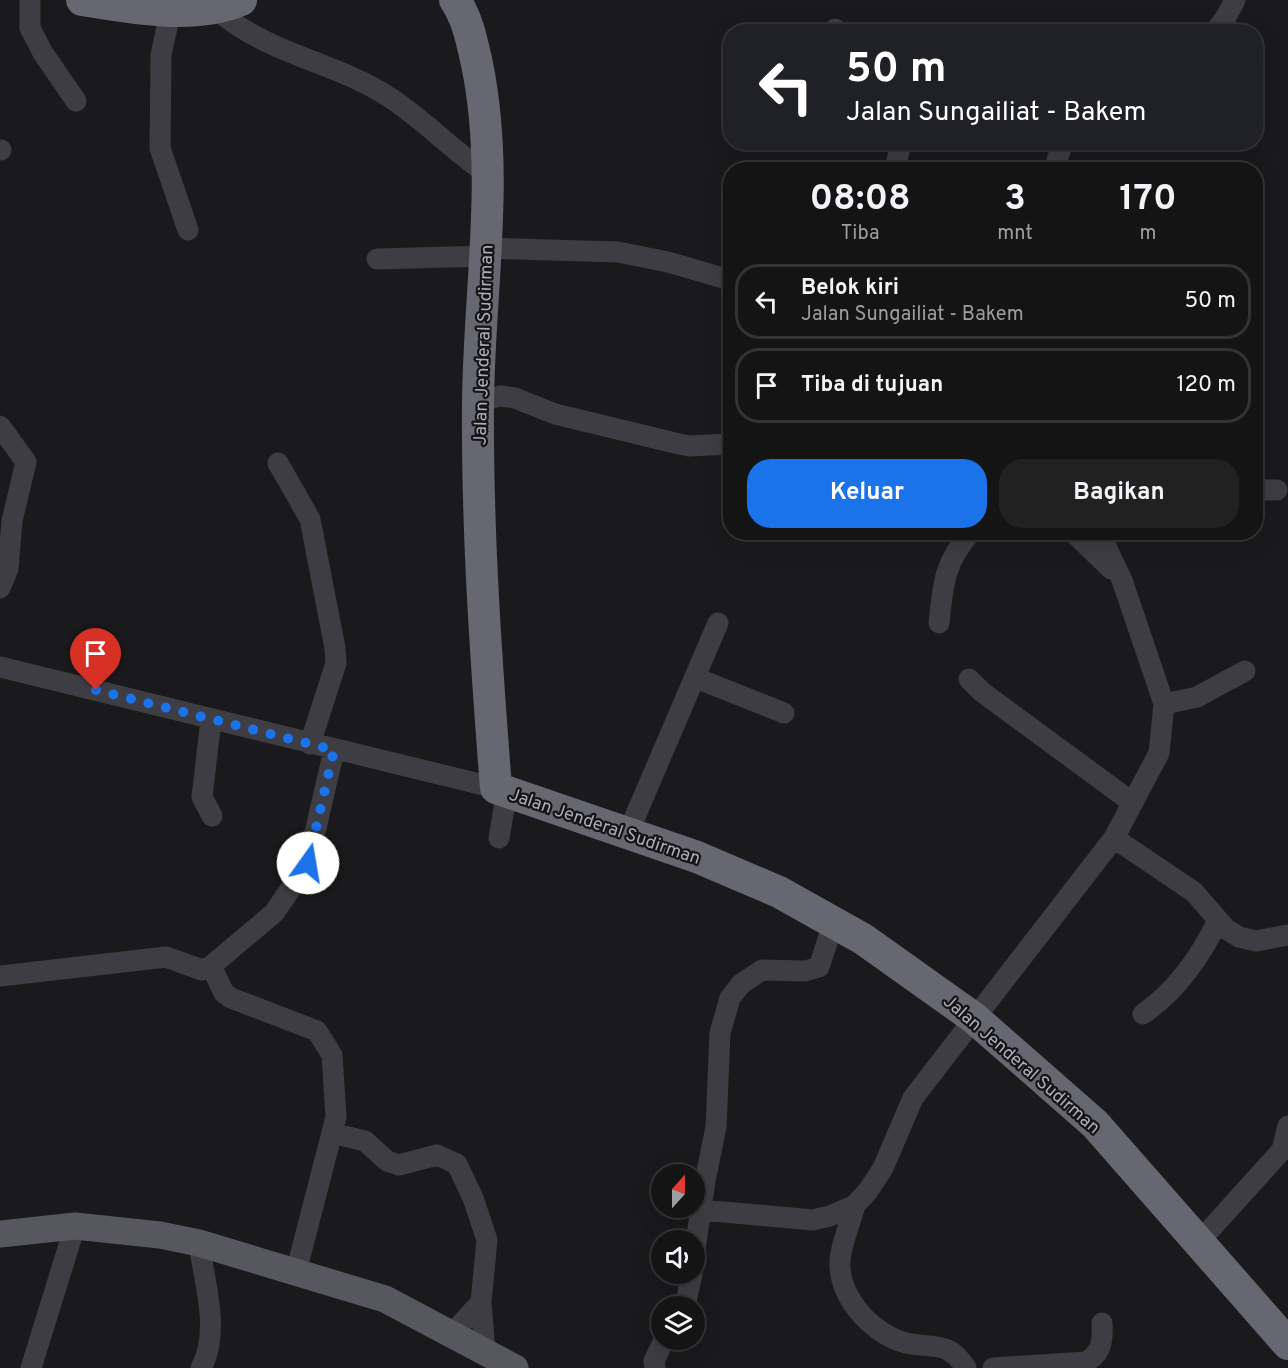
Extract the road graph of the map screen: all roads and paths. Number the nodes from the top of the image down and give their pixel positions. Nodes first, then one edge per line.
1 (30, 0) edge
2 (82, 0) edge
3 (455, 0) edge
4 (1235, 0) edge
5 (229, 4) edge
6 (171, 9) junction
7 (1220, 24) edge
8 (76, 101) dead end
9 (486, 173) junction
10 (188, 230) dead end
11 (487, 252) junction
12 (377, 259) dead end
13 (723, 278) edge
14 (478, 401) junction
15 (0, 426) edge
16 (723, 444) edge
17 (278, 463) dead end
18 (1263, 490) edge
19 (1277, 490) dead end
20 (964, 540) edge
21 (1081, 540) edge
22 (1103, 540) edge
23 (1122, 580) junction
24 (0, 588) edge
25 (718, 623) dead end
26 (939, 623) dead end
27 (0, 668) edge
28 (1245, 671) dead end
29 (696, 678) junction
30 (969, 679) dead end
31 (1164, 704) junction
32 (784, 713) dead end
33 (211, 720) junction
34 (310, 744) junction
35 (334, 750) junction
36 (501, 789) junction
37 (1133, 803) junction
38 (212, 816) dead end
39 (628, 833) junction
40 (499, 838) dead end
41 (1114, 838) junction
42 (1218, 920) junction
43 (834, 921) junction
44 (1288, 935) edge
45 (211, 966) junction
46 (0, 976) edge
47 (1143, 1014) dead end
48 (974, 1018) junction
49 (1288, 1126) edge
50 (332, 1132) junction
51 (705, 1192) edge
52 (855, 1205) junction
53 (705, 1210) edge
54 (75, 1226) junction
55 (0, 1234) edge
56 (200, 1243) junction
57 (1198, 1244) junction
58 (296, 1272) junction
59 (481, 1302) junction
60 (1102, 1323) dead end
61 (451, 1335) junction
62 (1288, 1344) edge
63 (659, 1350) edge
64 (484, 1351) junction
65 (31, 1368) edge
66 (201, 1368) edge
67 (515, 1368) edge
68 (655, 1368) edge
69 (966, 1368) edge
70 (993, 1368) edge

1 - 8 street
2 - 6 highway
3 - 9 highway, Jalan Jenderal Sudirman
4 - 7 street
5 - 6 highway
5 - 9 street
6 - 10 street
9 - 11 highway, Jalan Jenderal Sudirman
11 - 12 street
11 - 13 street
11 - 14 highway, Jalan Jenderal Sudirman
14 - 16 street
14 - 36 highway, Jalan Jenderal Sudirman
15 - 24 street
17 - 34 street
18 - 19 street
20 - 26 street
21 - 23 street
22 - 23 street
23 - 31 street
25 - 29 street
27 - 33 street
28 - 31 street
29 - 32 street
29 - 39 street
30 - 37 street
31 - 37 street
33 - 34 street
33 - 38 street
34 - 35 street
35 - 36 street
35 - 45 street
36 - 39 highway, Jalan Jenderal Sudirman
36 - 40 street
37 - 41 street
39 - 43 highway, Jalan Jenderal Sudirman
41 - 42 street
41 - 48 street
42 - 44 street
42 - 47 street
43 - 48 highway, Jalan Jenderal Sudirman
43 - 51 street
45 - 46 street
45 - 50 street
48 - 52 street
48 - 57 highway, Jalan Jenderal Sudirman
49 - 57 street
50 - 58 street
50 - 59 street
52 - 53 street
52 - 69 street
54 - 55 main road
54 - 56 main road
54 - 65 street
56 - 58 main road
56 - 66 street
57 - 62 highway, Jalan Jenderal Sudirman
58 - 61 main road
59 - 61 street
59 - 64 street
60 - 70 street
61 - 64 main road
63 - 68 street
64 - 67 main road

